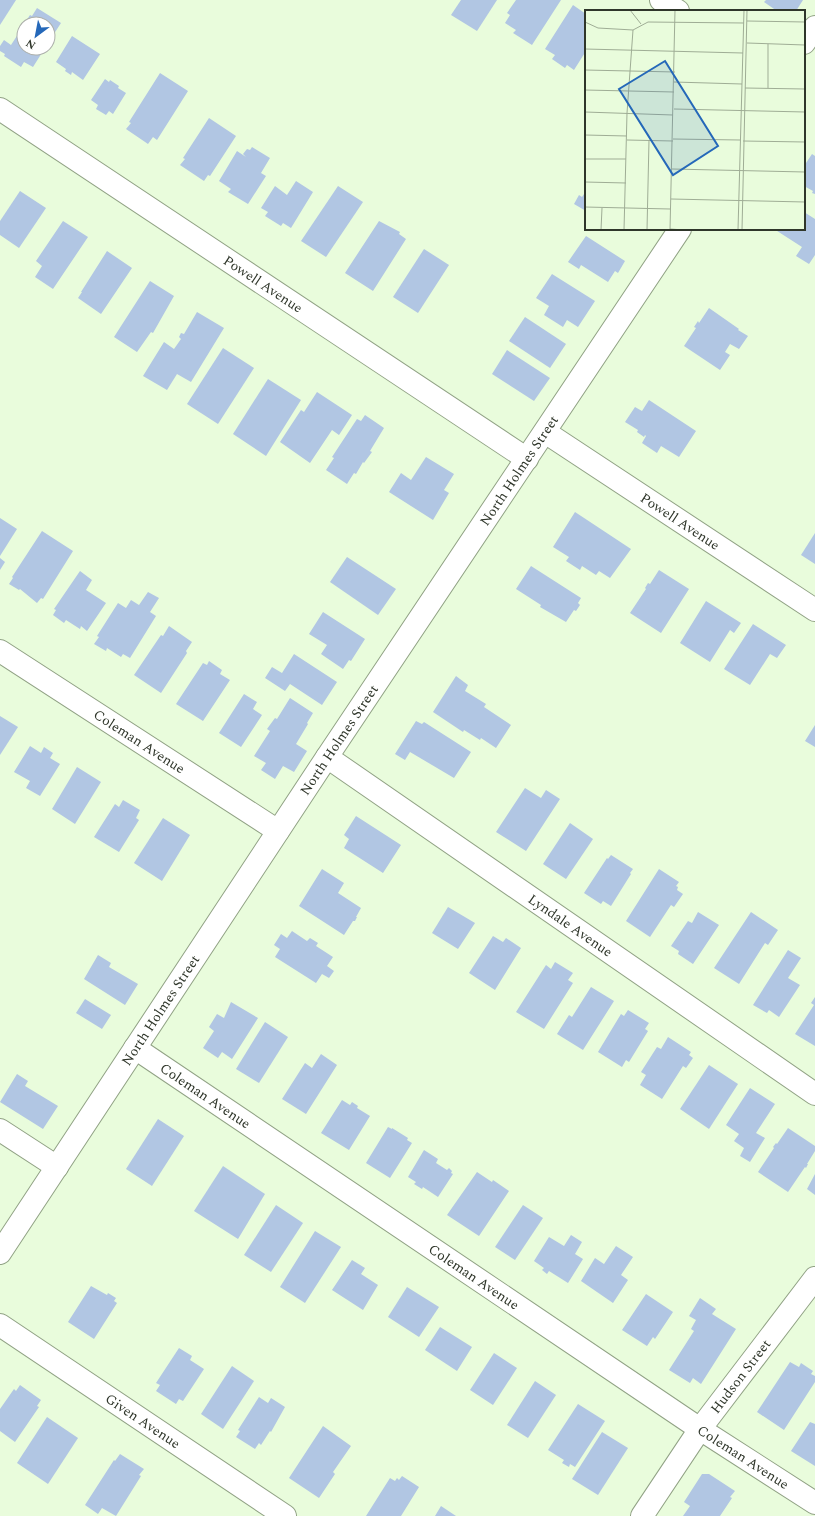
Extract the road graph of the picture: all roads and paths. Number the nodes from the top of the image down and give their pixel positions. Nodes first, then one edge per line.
1 (661, 0) edge
2 (676, 10) edge
3 (815, 27) edge
4 (805, 42) edge
5 (0, 109) edge
6 (679, 230) edge
7 (545, 432) junction
8 (527, 459) junction
9 (815, 610) edge
10 (0, 651) edge
11 (326, 758) junction
12 (278, 831) junction
13 (135, 1048) junction
14 (815, 1094) edge
15 (0, 1130) edge
16 (56, 1167) junction
17 (0, 1252) edge
18 (815, 1278) edge
19 (0, 1325) edge
20 (700, 1430) junction
21 (815, 1503) edge
22 (285, 1516) edge
23 (642, 1516) edge

1 - 2 street
3 - 4 street
5 - 8 street, Powell Avenue
6 - 7 street, North Holmes Street
7 - 8 street, North Holmes Street
7 - 9 street, Powell Avenue
8 - 11 street, North Holmes Street
10 - 12 street, Coleman Avenue
11 - 12 street, North Holmes Street
11 - 14 street, Lyndale Avenue
12 - 13 street, North Holmes Street
13 - 16 street, North Holmes Street
13 - 20 street, Coleman Avenue
15 - 16 street
16 - 17 street, North Holmes Street
18 - 20 street, Hudson Street
19 - 22 street, Given Avenue
20 - 21 street, Coleman Avenue
20 - 23 street, Hudson Street

